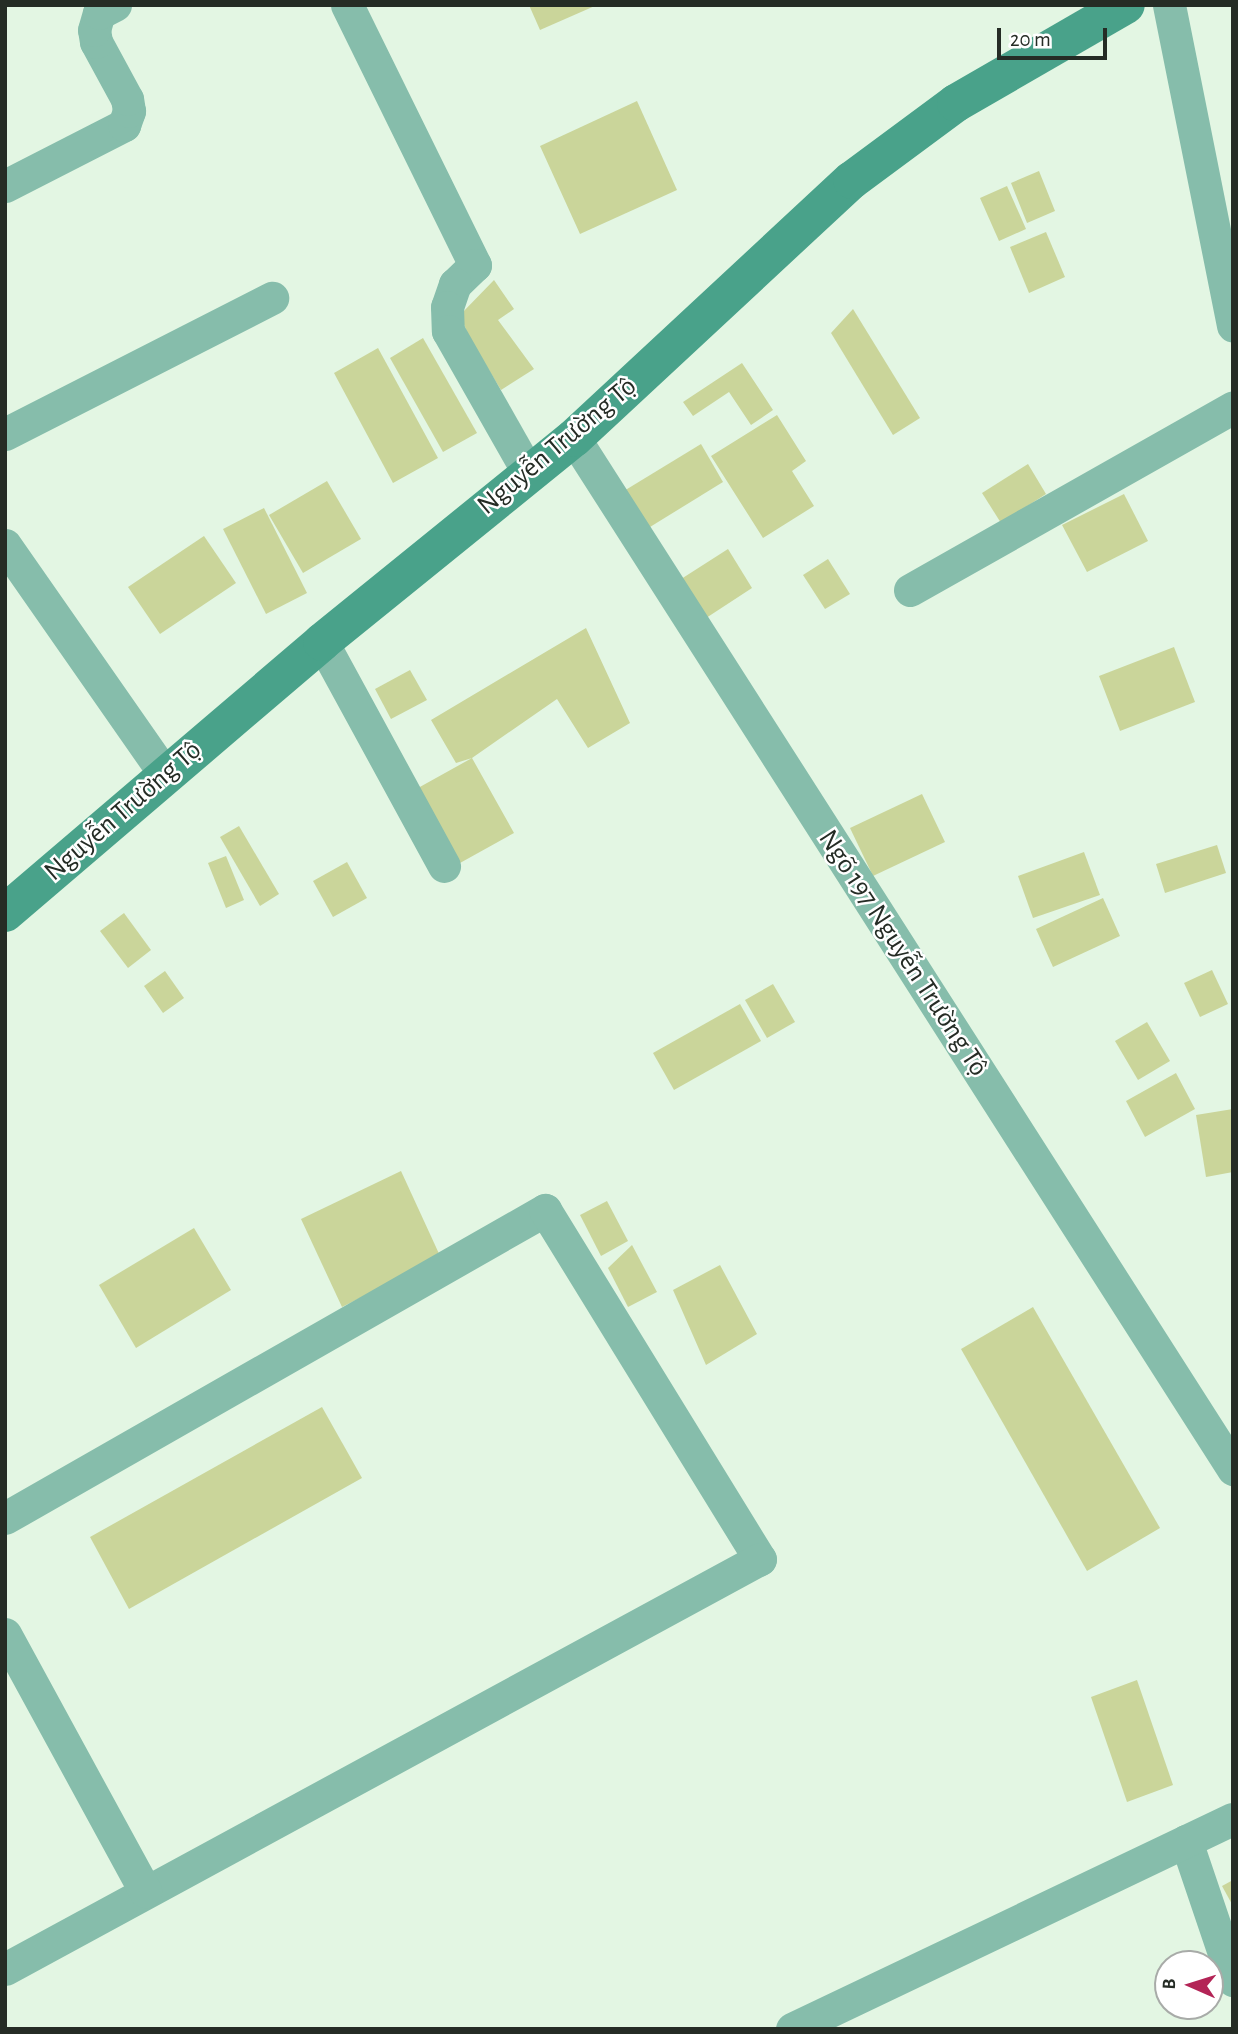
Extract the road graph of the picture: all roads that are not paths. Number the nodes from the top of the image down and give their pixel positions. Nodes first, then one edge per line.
1 (115, 5) edge
2 (347, 5) edge
3 (1126, 5) edge
4 (1169, 5) edge
5 (5, 186) edge
6 (272, 298) dead end
7 (1233, 326) edge
8 (1233, 407) edge
9 (5, 434) edge
10 (573, 438) junction
11 (528, 472) junction
12 (5, 545) edge
13 (910, 590) dead end
14 (322, 642) junction
15 (165, 774) junction
16 (444, 866) dead end
17 (5, 913) edge
18 (1233, 1468) edge
19 (5, 1518) edge
20 (5, 1634) edge
21 (1233, 1819) edge
22 (1186, 1841) junction
23 (145, 1891) junction
24 (5, 1969) edge
25 (1233, 1980) edge
26 (792, 2029) edge

1 - 5 street
2 - 11 street
3 - 10 main road, Nguyễn Trường Tộ
4 - 7 street
6 - 9 street
8 - 13 street
10 - 11 main road, Nguyễn Trường Tộ
10 - 18 street, Ngõ 197 Nguyễn Trường Tộ
11 - 14 main road, Nguyễn Trường Tộ
12 - 15 street
14 - 15 main road, Nguyễn Trường Tộ
14 - 16 street
15 - 17 main road, Nguyễn Trường Tộ
19 - 23 street
20 - 23 street
21 - 22 street
22 - 25 street
22 - 26 street
23 - 24 street

